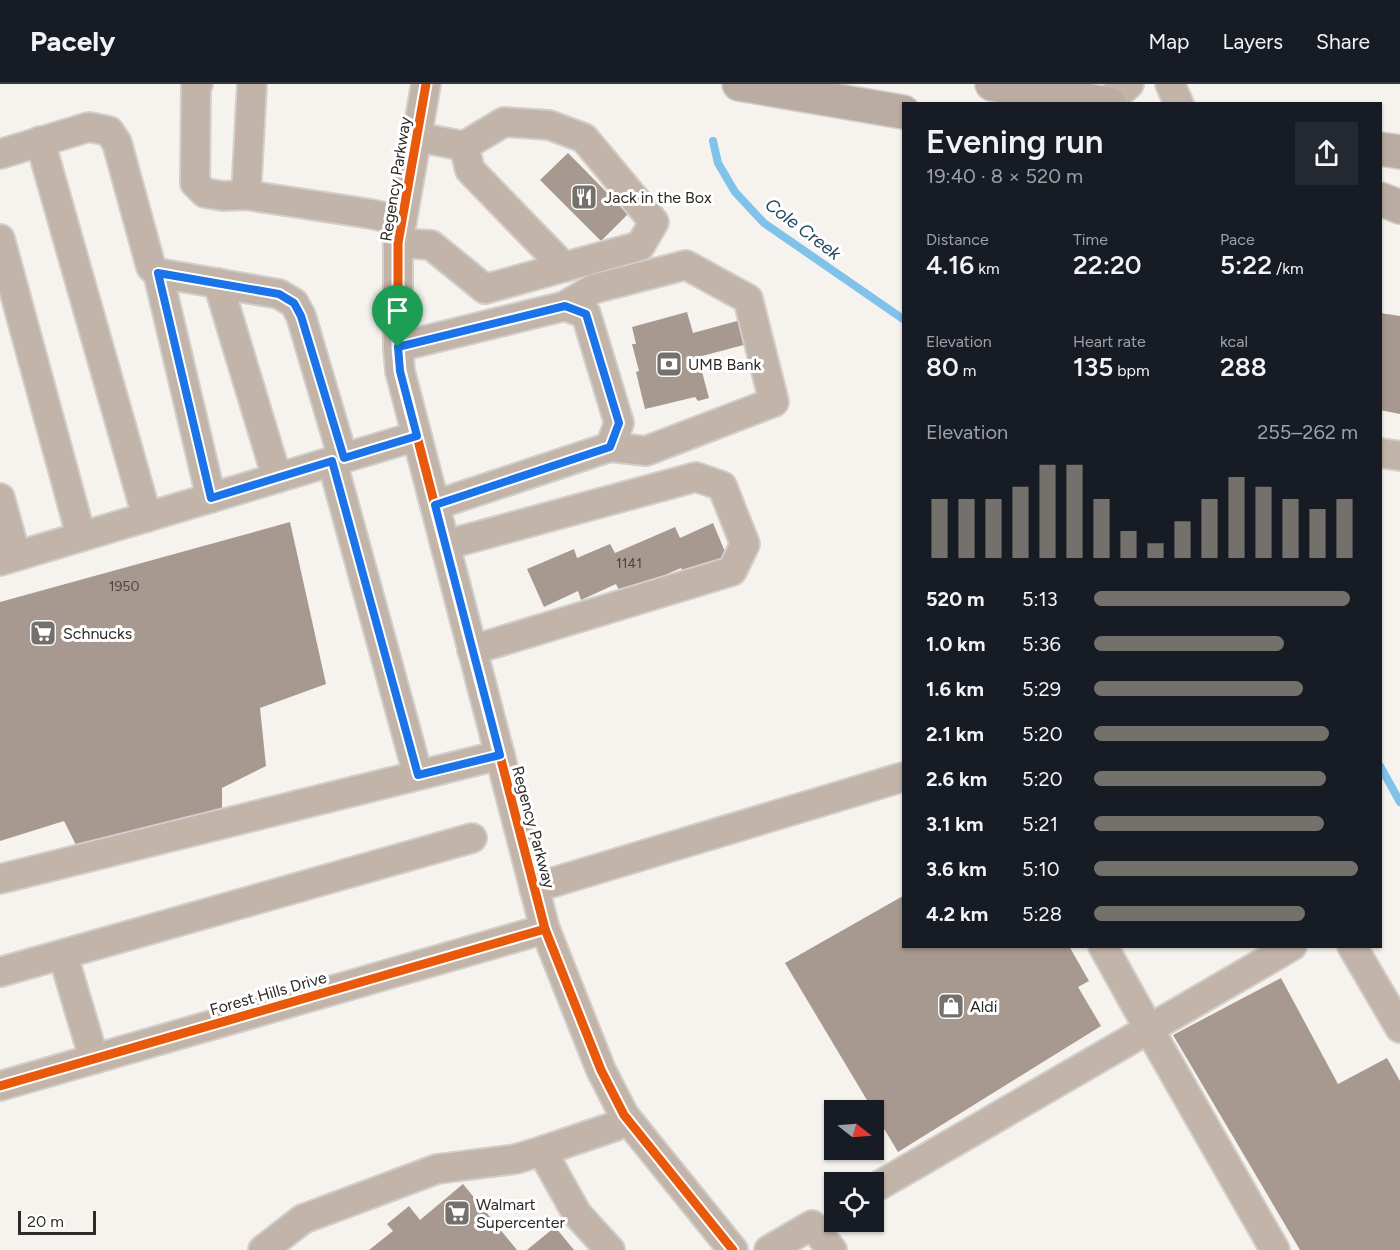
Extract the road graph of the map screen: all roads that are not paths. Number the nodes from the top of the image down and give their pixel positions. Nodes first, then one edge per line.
1 (198, 84) edge
2 (252, 84) edge
3 (426, 84) edge
4 (740, 84) edge
5 (992, 84) edge
6 (1129, 84) edge
7 (1170, 84) edge
8 (862, 94) edge
9 (1099, 102) edge
10 (1106, 102) edge
11 (1178, 102) edge
12 (902, 112) edge
13 (417, 137) junction
14 (40, 141) junction
15 (464, 146) junction
16 (1382, 149) edge
17 (1400, 152) edge
18 (0, 153) edge
19 (246, 195) junction
20 (1382, 198) edge
21 (1382, 199) edge
22 (1400, 200) edge
23 (1400, 207) edge
24 (400, 232) junction
25 (0, 239) edge
26 (564, 267) junction
27 (158, 273) junction
28 (218, 283) junction
29 (565, 306) junction
30 (398, 347) junction
31 (417, 436) junction
32 (610, 447) junction
33 (1382, 453) edge
34 (1400, 456) edge
35 (338, 460) junction
36 (277, 478) junction
37 (0, 498) edge
38 (211, 498) junction
39 (435, 505) junction
40 (147, 517) junction
41 (81, 536) junction
42 (445, 545) junction
43 (8, 558) edge
44 (472, 650) junction
45 (500, 755) junction
46 (418, 775) junction
47 (902, 777) edge
48 (472, 838) dead end
49 (0, 879) edge
50 (534, 888) junction
51 (545, 929) junction
52 (1104, 948) edge
53 (1289, 948) edge
54 (1353, 948) edge
55 (63, 955) junction
56 (0, 972) edge
57 (1400, 1028) edge
58 (1149, 1029) junction
59 (94, 1059) junction
60 (0, 1086) edge
61 (624, 1115) junction
62 (542, 1150) junction
63 (884, 1183) edge
64 (823, 1218) edge
65 (263, 1250) edge
66 (610, 1250) edge
67 (733, 1250) edge
68 (769, 1250) edge
69 (832, 1250) edge
70 (1275, 1250) edge

1 - 19 street
2 - 19 street
3 - 13 street, Regency Parkway
4 - 8 main road
5 - 9 main road
6 - 10 street
7 - 11 street
8 - 12 main road
13 - 15 street
13 - 24 street, Regency Parkway
14 - 18 street
14 - 27 street
14 - 40 street
15 - 26 street
15 - 26 street
16 - 17 main road
19 - 24 street
20 - 22 main road
21 - 23 main road
24 - 26 street
24 - 30 street, Regency Parkway
25 - 41 street
27 - 28 street
27 - 38 street
28 - 35 street
28 - 36 street
29 - 30 street
29 - 32 street
29 - 32 street
30 - 31 street, Regency Parkway
31 - 35 street
31 - 39 street, Regency Parkway
32 - 39 street
33 - 34 street
35 - 36 street
35 - 46 street
36 - 38 street
37 - 43 street
38 - 40 street
39 - 42 street, Regency Parkway
40 - 41 street
41 - 43 street
42 - 44 street, Regency Parkway
42 - 44 street
44 - 45 street, Regency Parkway
45 - 46 street
45 - 50 street, Regency Parkway
46 - 49 street
47 - 50 street
48 - 55 street
50 - 51 street, Regency Parkway
51 - 59 street, Forest Hills Drive
51 - 61 street, Regency Parkway
52 - 58 street
53 - 58 street
54 - 57 street
55 - 56 street
55 - 59 street
58 - 63 street
58 - 70 street
59 - 60 street, Forest Hills Drive
61 - 62 street
61 - 67 street, Regency Parkway
62 - 65 street
62 - 66 street
64 - 68 street
64 - 69 street

